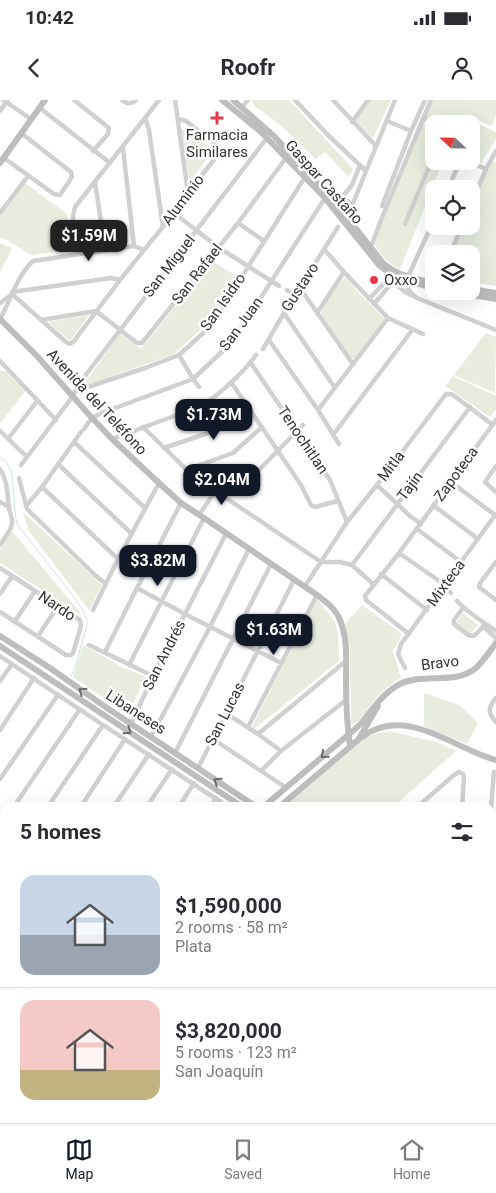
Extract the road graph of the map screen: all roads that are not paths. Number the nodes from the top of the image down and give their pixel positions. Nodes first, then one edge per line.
1 (45, 100) edge
2 (74, 100) edge
3 (122, 100) edge
4 (136, 100) edge
5 (159, 100) edge
6 (175, 100) edge
7 (222, 100) edge
8 (248, 100) edge
9 (295, 100) edge
10 (333, 100) edge
11 (368, 100) edge
12 (395, 100) edge
13 (425, 100) edge
14 (431, 100) edge
15 (6, 101) edge
16 (238, 103) edge
17 (40, 108) junction
18 (0, 111) edge
19 (145, 118) junction
20 (423, 118) joint
21 (178, 119) junction
22 (31, 120) junction
23 (387, 121) junction
24 (352, 122) junction
25 (412, 131) junction
26 (21, 133) junction
27 (267, 138) junction
28 (376, 146) junction
29 (122, 148) junction
30 (93, 151) junction
31 (496, 151) edge
32 (286, 158) junction
33 (2, 160) edge
34 (110, 164) junction
35 (360, 166) junction
36 (480, 166) edge
37 (486, 169) junction
38 (428, 170) edge
39 (366, 171) junction
40 (28, 176) junction
41 (305, 177) junction
42 (95, 182) junction
43 (480, 183) edge
44 (188, 193) junction
45 (325, 198) junction
46 (352, 206) junction
47 (382, 206) dead end
48 (174, 213) junction
49 (0, 214) edge
50 (347, 218) junction
51 (238, 223) junction
52 (406, 224) dead end
53 (163, 227) junction
54 (338, 227) dead end
55 (196, 231) junction
56 (427, 235) edge
57 (264, 241) junction
58 (134, 246) junction
59 (218, 247) junction
60 (371, 247) junction
61 (105, 249) junction
62 (144, 250) junction
63 (324, 250) junction
64 (76, 254) junction
65 (248, 266) junction
66 (344, 272) junction
67 (393, 278) junction
68 (407, 279) junction
69 (120, 280) junction
70 (271, 281) junction
71 (425, 282) edge
72 (425, 285) edge
73 (280, 286) dead end
74 (300, 288) junction
75 (287, 290) dead end
76 (480, 290) edge
77 (12, 293) junction
78 (496, 293) edge
79 (295, 296) junction
80 (412, 296) junction
81 (480, 296) edge
82 (369, 299) junction
83 (496, 299) edge
84 (0, 303) edge
85 (374, 304) junction
86 (96, 311) junction
87 (284, 313) junction
88 (317, 313) junction
89 (388, 318) junction
90 (0, 319) edge
91 (40, 320) junction
92 (120, 329) junction
93 (413, 329) junction
94 (496, 330) edge
95 (423, 334) dead end
96 (269, 340) junction
97 (263, 348) dead end
98 (179, 355) junction
99 (256, 355) dead end
100 (0, 361) edge
101 (251, 363) junction
102 (353, 364) junction
103 (0, 367) edge
104 (6, 367) junction
105 (193, 379) junction
106 (231, 382) junction
107 (199, 386) dead end
108 (335, 388) junction
109 (75, 393) junction
110 (37, 401) junction
111 (247, 405) junction
112 (470, 407) junction
113 (318, 410) junction
114 (92, 418) junction
115 (56, 420) junction
116 (496, 420) edge
117 (303, 425) dead end
118 (493, 425) junction
119 (143, 427) junction
120 (262, 427) junction
121 (0, 431) edge
122 (297, 431) junction
123 (334, 435) junction
124 (8, 439) junction
125 (112, 439) junction
126 (74, 442) junction
127 (339, 444) dead end
128 (164, 448) junction
129 (278, 450) junction
130 (27, 457) junction
131 (58, 464) junction
132 (21, 465) dead end
133 (496, 466) edge
134 (0, 469) edge
135 (186, 470) junction
136 (20, 478) dead end
137 (450, 482) junction
138 (159, 483) junction
139 (377, 485) junction
140 (42, 486) junction
141 (216, 490) junction
142 (496, 492) edge
143 (338, 501) junction
144 (0, 502) edge
145 (181, 503) junction
146 (397, 504) junction
147 (434, 505) junction
148 (26, 506) junction
149 (9, 507) junction
150 (144, 508) junction
151 (496, 514) edge
152 (201, 517) junction
153 (347, 522) junction
154 (421, 524) junction
155 (417, 529) junction
156 (132, 534) junction
157 (226, 534) junction
158 (2, 538) edge
159 (478, 539) junction
160 (0, 545) edge
161 (248, 549) junction
162 (399, 553) junction
163 (118, 559) junction
164 (321, 562) junction
165 (461, 562) junction
166 (496, 562) edge
167 (271, 564) junction
168 (352, 565) junction
169 (0, 568) edge
170 (381, 574) junction
171 (12, 576) junction
172 (294, 580) junction
173 (106, 584) junction
174 (373, 584) junction
175 (445, 585) junction
176 (305, 586) junction
177 (137, 588) junction
178 (35, 591) junction
179 (451, 593) dead end
180 (0, 594) edge
181 (317, 595) junction
182 (496, 600) edge
183 (457, 601) dead end
184 (161, 602) junction
185 (58, 606) junction
186 (463, 608) junction
187 (93, 610) dead end
188 (427, 610) junction
189 (0, 612) edge
190 (185, 614) junction
191 (15, 621) junction
192 (484, 624) junction
193 (210, 627) junction
194 (496, 631) edge
195 (409, 634) junction
196 (0, 636) edge
197 (38, 636) junction
198 (496, 638) edge
199 (234, 639) junction
200 (496, 643) edge
201 (89, 644) dead end
202 (0, 646) edge
203 (258, 650) junction
204 (105, 652) junction
205 (0, 656) edge
206 (346, 661) junction
207 (282, 663) junction
208 (12, 664) junction
209 (129, 665) junction
210 (404, 668) dead end
211 (153, 676) junction
212 (34, 678) junction
213 (0, 681) edge
214 (58, 694) junction
215 (496, 698) edge
216 (346, 700) junction
217 (381, 700) junction
218 (80, 710) junction
219 (226, 713) junction
220 (496, 722) edge
221 (369, 723) junction
222 (131, 724) junction
223 (361, 724) junction
224 (103, 725) junction
225 (396, 726) junction
226 (248, 727) junction
227 (0, 730) edge
228 (258, 734) junction
229 (348, 735) junction
230 (151, 737) junction
231 (125, 739) junction
232 (213, 739) junction
233 (358, 740) junction
234 (350, 746) junction
235 (281, 751) junction
236 (175, 753) junction
237 (149, 754) junction
238 (496, 760) edge
239 (198, 768) junction
240 (172, 769) junction
241 (261, 771) junction
242 (494, 772) dead end
243 (0, 779) edge
244 (194, 783) junction
245 (214, 787) junction
246 (285, 787) junction
247 (210, 794) junction
248 (216, 798) junction
249 (18, 802) edge
250 (51, 802) edge
251 (84, 802) edge
252 (117, 802) edge
253 (150, 802) edge
254 (182, 802) edge
255 (214, 802) edge
256 (222, 802) edge
257 (235, 802) edge
258 (251, 802) edge
259 (267, 802) edge
260 (285, 802) edge
261 (423, 802) edge
262 (462, 802) edge
263 (492, 802) edge
264 (496, 927) edge
265 (496, 934) edge

1 - 17 main road
2 - 30 street
3 - 4 street
5 - 19 street
6 - 21 street
7 - 27 main road, Gaspar Castaño
8 - 16 street
9 - 35 street
10 - 24 street
11 - 24 street
12 - 23 street
13 - 25 street
14 - 20 street
15 - 18 street
15 - 22 street
16 - 50 main road, Gaspar Castaño
17 - 22 main road
17 - 30 street
19 - 29 street
19 - 53 street
20 - 60 street
21 - 44 street
21 - 44 street, Aluminio
22 - 26 main road
23 - 25 street
23 - 28 street
24 - 28 street
25 - 47 street
26 - 33 main road
26 - 40 street
27 - 32 main road, Gaspar Castaño
27 - 55 street, San Miguel
28 - 39 street
29 - 34 street
29 - 58 street
30 - 34 street
31 - 37 street
32 - 41 main road, Gaspar Castaño
32 - 51 street, San Rafael
33 - 40 street
34 - 42 street
35 - 39 street
35 - 46 street
36 - 37 street
37 - 43 street
38 - 52 street
39 - 46 street
40 - 49 street
41 - 45 main road, Gaspar Castaño
41 - 57 street, San Isidro
42 - 61 street
42 - 64 street
44 - 48 street, Aluminio
45 - 67 main road, Gaspar Castaño
45 - 70 street, San Juan
46 - 50 street
48 - 53 street, Aluminio
48 - 55 street
50 - 60 main road, Gaspar Castaño
51 - 57 street
51 - 59 street, San Rafael
53 - 62 street, Aluminio
54 - 63 street, Gustavo
55 - 59 street
55 - 92 street, San Miguel
56 - 68 street
57 - 65 street, San Isidro
58 - 61 street
58 - 62 street
59 - 65 street
59 - 92 street, San Rafael
60 - 68 main road, Gaspar Castaño
61 - 64 street
62 - 69 street, Aluminio
63 - 66 street
63 - 74 street, Gustavo
64 - 77 street
65 - 70 street
65 - 98 street, San Isidro
66 - 82 street
66 - 88 street
67 - 68 main road, Gaspar Castaño
67 - 80 street
67 - 82 street
67 - 85 street
68 - 71 main road
68 - 72 main road
68 - 80 street
69 - 77 street
69 - 86 street, Aluminio
70 - 73 street
70 - 105 street, San Juan
74 - 79 street, Gustavo
74 - 88 street
75 - 79 street
76 - 78 main road
77 - 84 street
77 - 90 street
77 - 91 street
79 - 87 street, Gustavo
80 - 94 street
81 - 83 main road
82 - 85 street
85 - 89 street
86 - 91 street
86 - 91 street, Aluminio
86 - 92 street, San Rafael
87 - 96 street, Gustavo
87 - 108 street
88 - 102 street
89 - 93 street
89 - 102 street
90 - 109 main road, Avenida del Teléfono
92 - 109 street, San Miguel
93 - 95 street
93 - 123 street
96 - 97 street, Gustavo
96 - 113 street
98 - 105 street
98 - 109 street, San Isidro
99 - 101 street
100 - 104 street
101 - 106 street
101 - 122 street, Tenochitlan
102 - 108 street
103 - 104 street
104 - 110 street
105 - 107 street
105 - 114 street, San Juan
106 - 111 street
106 - 119 street
108 - 113 street
109 - 114 main road, Avenida del Teléfono
109 - 115 street, San Miguel
110 - 115 street
110 - 124 street
111 - 120 street
111 - 128 street
112 - 118 street, Mitla
112 - 139 street, Mitla
112 - 146 street, Tajín
113 - 123 street
114 - 125 main road, Avenida del Teléfono
114 - 126 street
115 - 130 street, San Miguel
116 - 118 street, Zapoteca
117 - 122 street
118 - 137 street, Zapoteca
119 - 125 street
119 - 128 street
120 - 129 street
120 - 135 street
121 - 124 street
122 - 129 street
122 - 143 street, Tenochitlan
123 - 127 street
124 - 130 street
125 - 138 main road, Avenida del Teléfono
126 - 131 street
126 - 150 street
128 - 135 street
129 - 141 street
129 - 143 street
130 - 132 street, San Miguel
131 - 140 street
131 - 156 street
133 - 142 street
134 - 149 street
135 - 141 street
136 - 148 street
137 - 147 street, Zapoteca
137 - 151 street
138 - 145 main road, Avenida del Teléfono
138 - 150 street
139 - 146 street
139 - 153 street, Mitla
140 - 148 street
140 - 163 street
141 - 152 street
141 - 164 street
143 - 153 street, Tenochitlan
144 - 149 street
145 - 152 main road, Avenida del Teléfono
145 - 177 street
146 - 154 street
146 - 168 street, Tajín
147 - 154 street, Zapoteca
147 - 159 street
148 - 173 street
149 - 158 street
150 - 156 street
151 - 159 street, Mixteca
152 - 157 main road, Avenida del Teléfono
152 - 184 street
153 - 164 street, Mitla
154 - 155 street, Zapoteca
155 - 162 street, Zapoteca
155 - 165 street
156 - 163 street
157 - 161 main road, Avenida del Teléfono
157 - 190 street, San Andrés
158 - 160 street
159 - 165 street, Mixteca
161 - 167 main road, Avenida del Teléfono
161 - 193 street
162 - 170 street, Zapoteca
162 - 175 street
163 - 173 street
164 - 168 street
164 - 176 street, Mitla
165 - 175 street, Mixteca
166 - 182 street
167 - 172 main road, Avenida del Teléfono
167 - 199 street
168 - 174 street
169 - 171 street, Nardo
170 - 174 street, Zapoteca
170 - 188 street
171 - 178 street, Nardo
171 - 180 street
172 - 176 main road, Avenida del Teléfono
172 - 203 street, San Lucas
173 - 187 street
174 - 195 street, Zapoteca
175 - 179 street
175 - 188 street, Mixteca
176 - 181 main road, Avenida del Teléfono
177 - 184 street
177 - 204 street
178 - 185 street, Nardo
178 - 191 street
181 - 206 main road, Avenida del Teléfono
181 - 207 street
183 - 186 street
184 - 190 street
184 - 209 street
185 - 197 street
185 - 197 street, Nardo
186 - 192 street
186 - 192 street
188 - 195 street, Mixteca
189 - 191 street
190 - 193 street
190 - 211 street, San Andrés
191 - 197 street
192 - 194 street
192 - 198 street
193 - 199 street
193 - 230 street
195 - 210 street, Mixteca
222 -> 196 main road, Libaneses
199 - 203 street
199 - 236 street
200 - 217 main road, Bravo
201 - 204 street
202 -> 245 main road, Libaneses
203 - 207 street
203 - 219 street, San Lucas
204 - 209 street
205 - 208 street, Libaneses
206 - 216 main road, Avenida del Teléfono
206 - 228 street
207 - 226 street
208 - 212 street, Libaneses
208 - 213 street
209 - 211 street
211 - 222 street, San Andrés
212 - 214 street, Libaneses
212 - 227 street
214 - 218 street, Libaneses
214 - 243 street
215 - 220 street
216 - 229 main road, Avenida del Teléfono
216 - 235 street
217 - 221 main road, Bravo
217 - 223 main road, Bravo
218 - 224 street, Libaneses
218 - 249 street
219 - 226 street
219 - 232 street, San Lucas
221 - 223 main road
221 - 225 main road
221 - 233 main road, Bravo
222 - 230 main road, Libaneses
223 - 229 main road, Bravo
224 - 231 street, Libaneses
224 - 250 street
225 - 233 main road
225 - 238 main road
226 - 228 street
228 - 235 street
229 - 234 main road, Avenida del Teléfono
229 -> 246 main road, Bravo
230 - 236 main road, Libaneses
231 - 237 street, Libaneses
231 - 251 street
232 - 239 street, San Lucas
232 - 241 street
233 - 234 main road
234 - 260 main road
235 - 241 street
236 - 239 main road, Libaneses
237 - 240 street, Libaneses
237 - 252 street
258 -> 239 main road, Libaneses
240 - 244 street, Libaneses
240 - 253 street
241 - 246 street
242 - 263 street
244 - 247 street, Libaneses
244 - 254 street
245 - 247 street
245 - 257 main road, Libaneses
246 - 259 main road, Bravo
247 - 248 street, Libaneses
248 - 255 street
248 - 256 street, Libaneses
261 - 262 street
264 - 265 street

